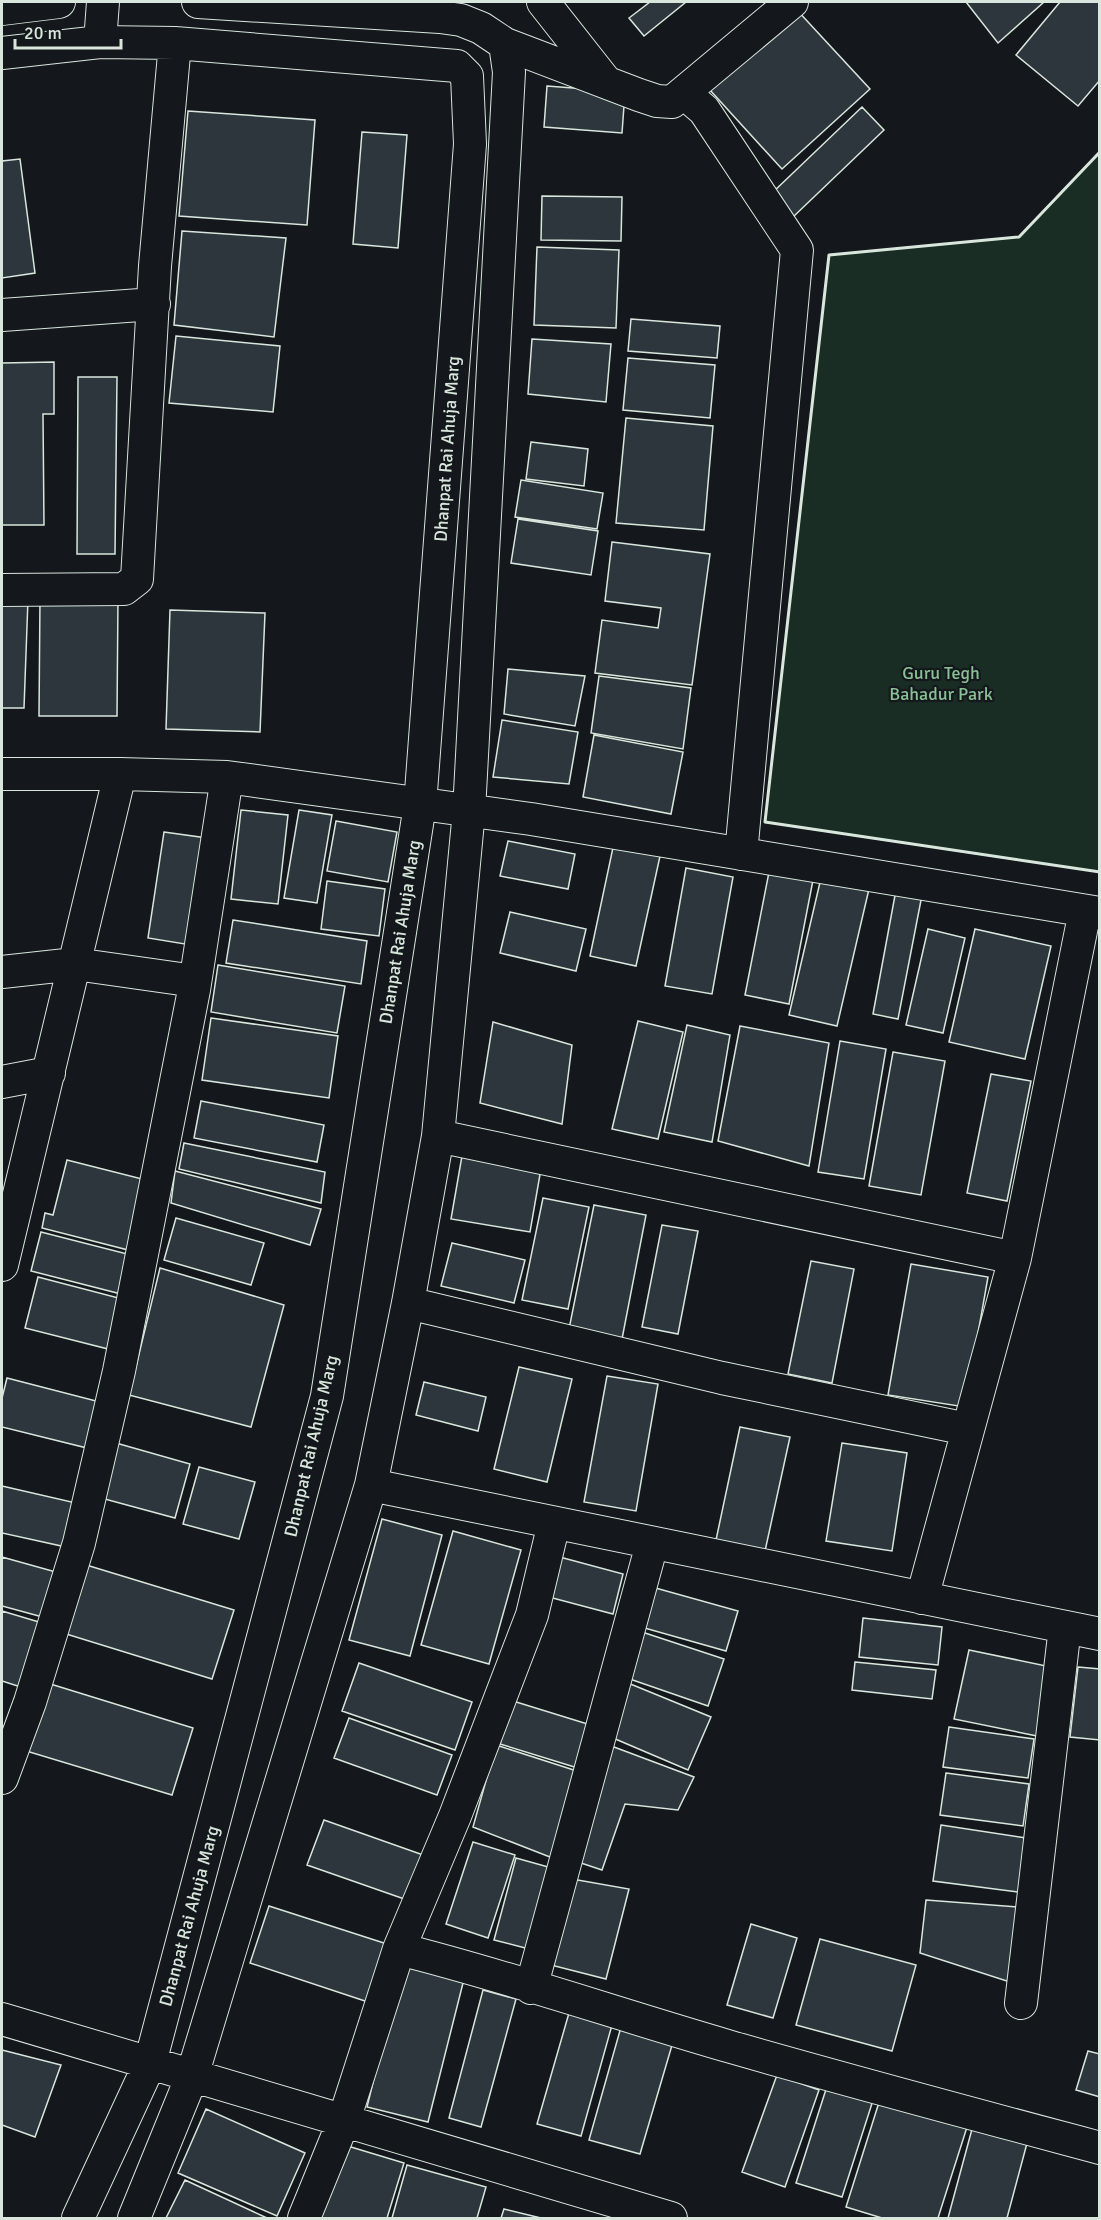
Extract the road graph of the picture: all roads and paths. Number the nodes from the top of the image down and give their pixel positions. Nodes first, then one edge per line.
1 (59, 2) edge
2 (103, 2) edge
3 (198, 2) edge
4 (543, 2) edge
5 (792, 2) edge
6 (2, 9) edge
7 (100, 42) junction
8 (175, 43) junction
9 (505, 44) junction
10 (2, 53) edge
11 (467, 76) junction
12 (606, 82) junction
13 (684, 93) junction
14 (154, 304) junction
15 (2, 315) edge
16 (2, 590) edge
17 (2, 774) edge
18 (120, 774) junction
19 (226, 777) junction
20 (420, 805) junction
21 (469, 811) junction
22 (741, 854) junction
23 (1092, 912) edge
24 (75, 964) junction
25 (2, 972) edge
26 (195, 981) junction
27 (49, 1074) junction
28 (2, 1082) edge
29 (438, 1136) junction
30 (1015, 1258) junction
31 (2, 1265) edge
32 (408, 1303) junction
33 (967, 1429) junction
34 (371, 1485) junction
35 (554, 1523) junction
36 (652, 1544) junction
37 (922, 1598) junction
38 (1065, 1627) junction
39 (1100, 1634) edge
40 (12, 1720) edge
41 (2, 1778) edge
42 (399, 1949) junction
43 (531, 1988) junction
44 (1021, 2003) dead end
45 (2, 2019) edge
46 (150, 2063) junction
47 (192, 2076) junction
48 (344, 2120) junction
49 (1100, 2148) edge
50 (78, 2218) edge
51 (134, 2218) edge
52 (304, 2218) edge
53 (671, 2218) edge

1 - 6 street
2 - 7 street
3 - 9 street
4 - 12 street
5 - 13 street
7 - 8 street
7 - 10 street
8 - 11 street
8 - 14 street
9 - 11 street
9 - 12 street
9 - 21 street
11 - 20 street, Dhanpat Rai Ahuja Marg
12 - 13 street
13 - 22 street
14 - 15 street
14 - 16 street
17 - 18 street
18 - 19 street
18 - 24 street
19 - 20 street
19 - 26 street
20 - 21 street
20 - 46 street, Dhanpat Rai Ahuja Marg
21 - 22 street
21 - 29 street
22 - 23 street
23 - 30 street
24 - 25 street
24 - 26 street
24 - 27 street
26 - 40 street
27 - 28 street
27 - 31 street
29 - 30 street
29 - 32 street
30 - 33 street
32 - 33 street
32 - 34 street
33 - 37 street
34 - 35 street
34 - 47 street
35 - 36 street
35 - 42 street
36 - 37 street
36 - 43 street
37 - 38 street
38 - 39 street
38 - 44 street
40 - 41 street
42 - 43 street
42 - 48 street
43 - 49 street
45 - 46 street
46 - 47 street
46 - 50 street, Dhanpat Rai Ahuja Marg
47 - 48 street
47 - 51 street
48 - 52 street
48 - 53 street

